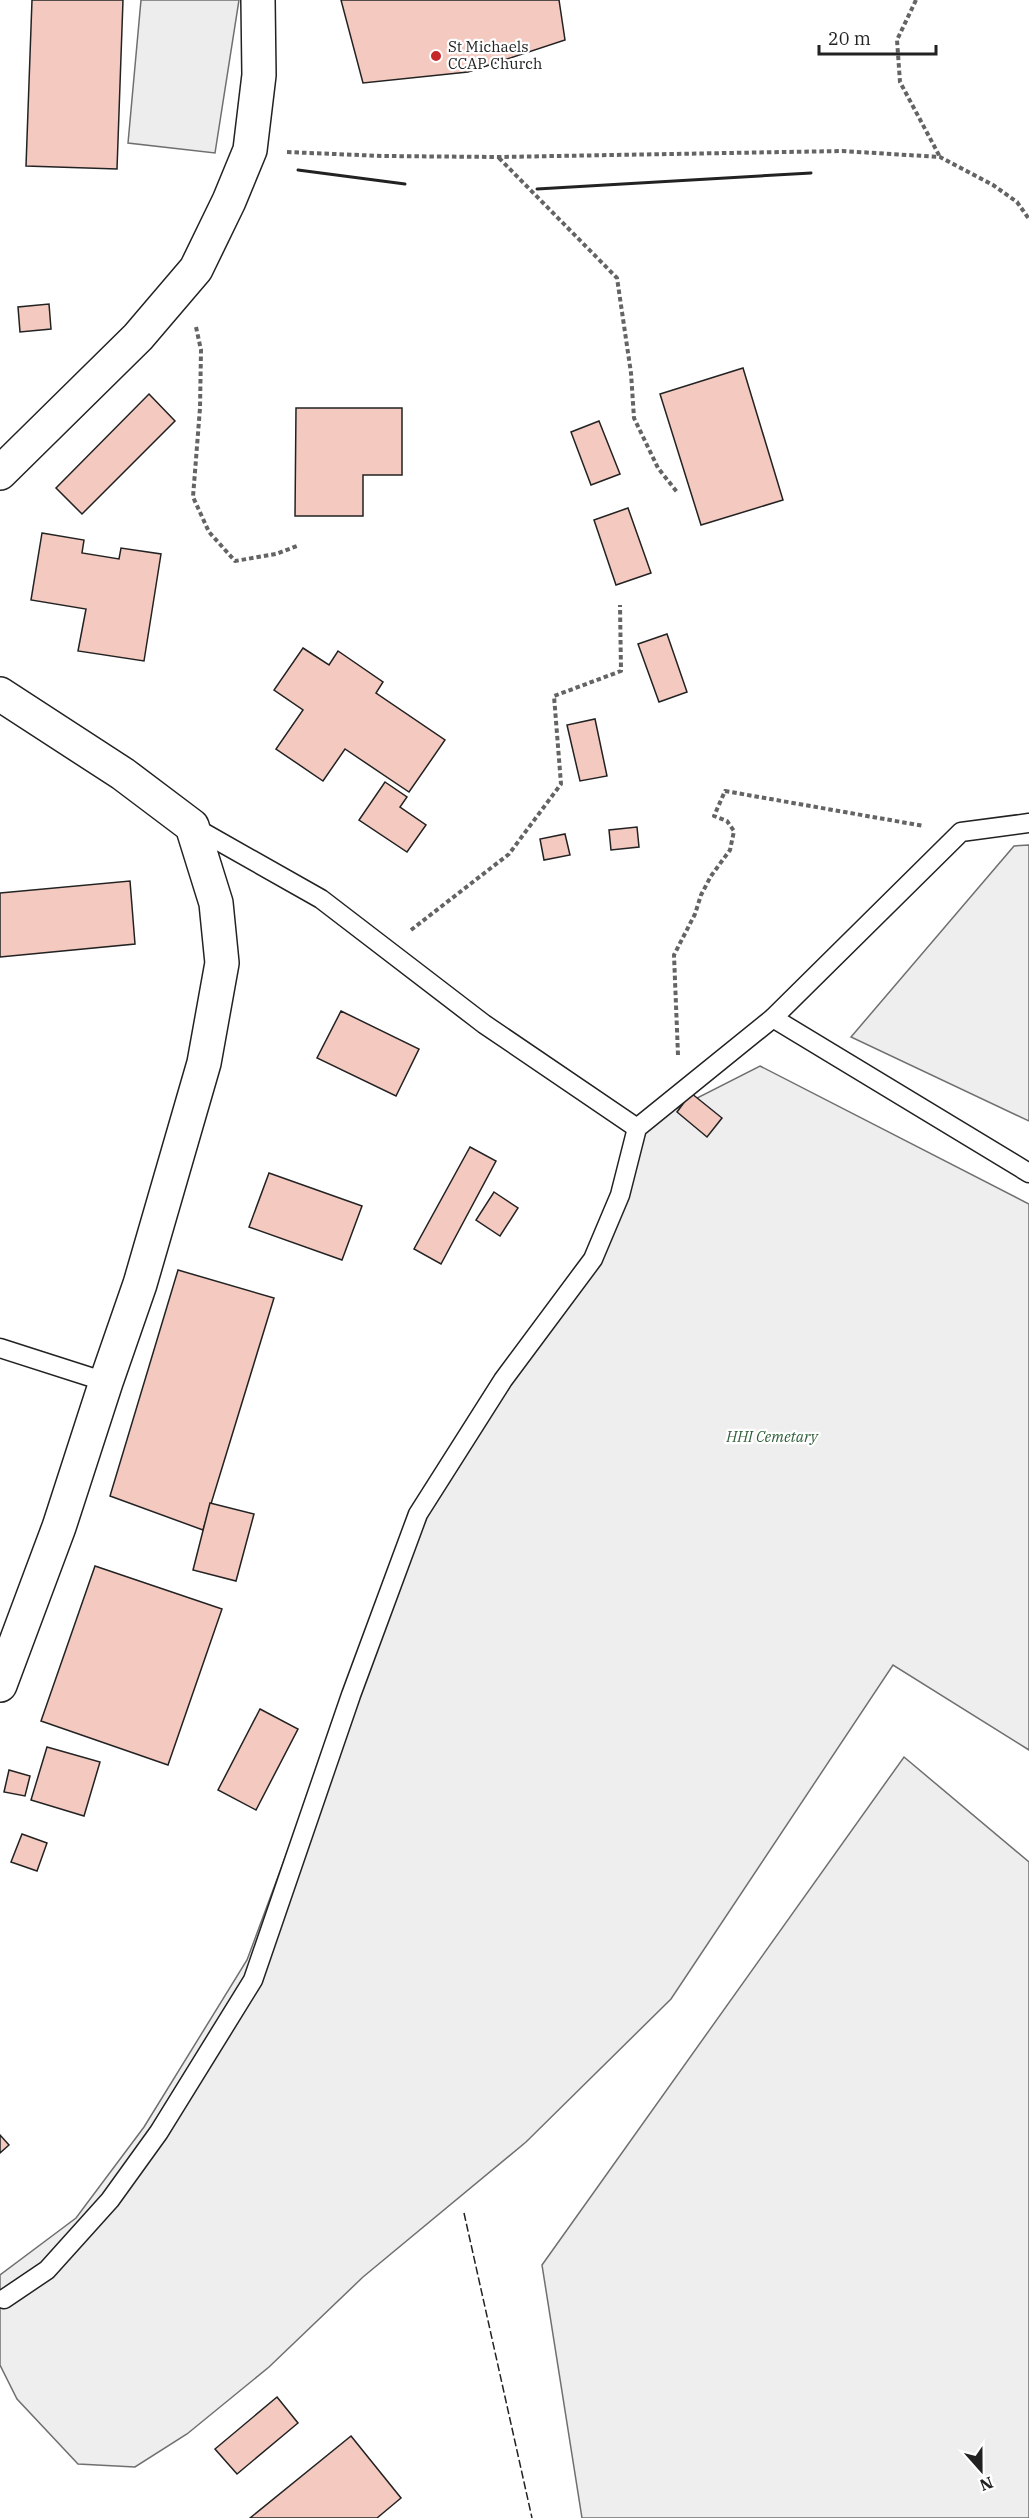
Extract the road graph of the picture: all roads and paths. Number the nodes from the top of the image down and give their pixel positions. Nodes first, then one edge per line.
1 (258, 0) edge
2 (916, 0) edge
3 (250, 150) junction
4 (499, 157) junction
5 (940, 157) junction
6 (1029, 219) edge
7 (187, 279) junction
8 (0, 473) edge
9 (677, 492) dead end
10 (297, 546) dead end
11 (620, 605) dead end
12 (0, 694) edge
13 (1029, 823) edge
14 (192, 826) junction
15 (961, 832) junction
16 (386, 949) junction
17 (773, 1018) junction
18 (670, 1100) junction
19 (637, 1128) junction
20 (1029, 1173) edge
21 (0, 1348) edge
22 (106, 1382) junction
23 (0, 1685) edge
24 (4, 2299) dead end

1 - 3 street
2 - 5 path
3 - 4 path
3 - 7 street
4 - 5 path
4 - 9 path
5 - 6 path
7 - 8 street
7 - 10 path
11 - 16 path
12 - 14 street
13 - 15 lane
14 - 16 lane
14 - 22 street
15 - 17 lane
15 - 18 path
16 - 19 lane
17 - 18 lane
17 - 20 lane
18 - 19 lane
19 - 24 lane
21 - 22 lane
22 - 23 street

